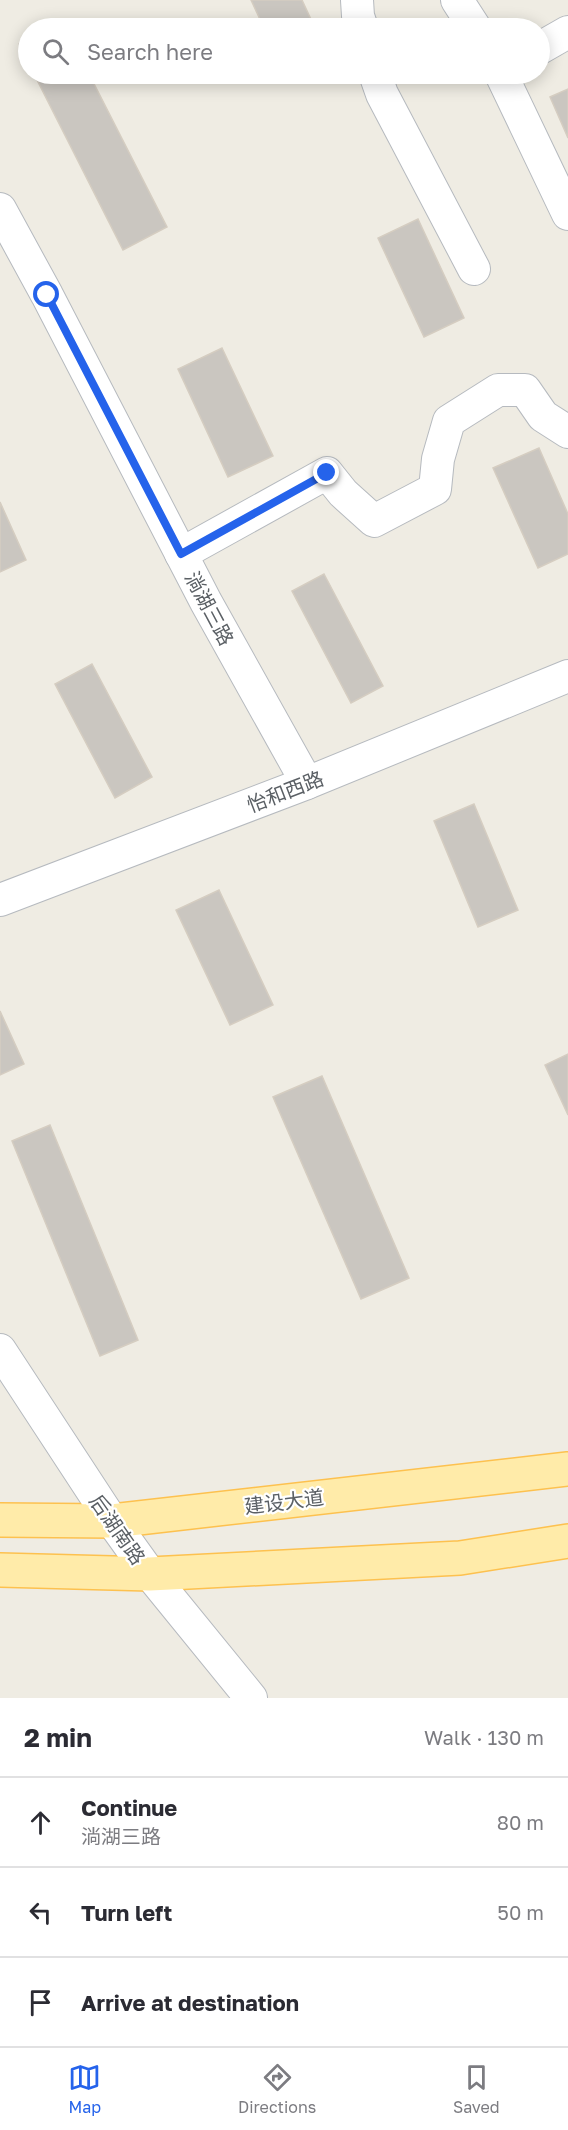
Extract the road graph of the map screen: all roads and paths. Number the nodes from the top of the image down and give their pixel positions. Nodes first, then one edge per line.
1 (357, 0) edge
2 (457, 0) edge
3 (359, 18) edge
4 (468, 18) edge
5 (568, 32) edge
6 (550, 42) edge
7 (378, 84) edge
8 (506, 84) edge
9 (0, 209) edge
10 (568, 214) edge
11 (474, 269) dead end
12 (568, 432) edge
13 (181, 554) junction
14 (568, 676) edge
15 (307, 783) junction
16 (0, 900) edge
17 (0, 1350) edge
18 (568, 1469) edge
19 (0, 1520) edge
20 (112, 1521) junction
21 (568, 1541) edge
22 (0, 1570) edge
23 (150, 1574) junction
24 (251, 1698) edge

1 - 3 street
2 - 4 street
5 - 6 street
7 - 11 street
8 - 10 street
9 - 13 street, 淌湖三路
12 - 13 street
13 - 15 street, 淌湖三路
14 - 15 street, 怡和西路
15 - 16 street, 怡和西路
17 - 20 street, 后湖南路
18 - 20 main road, 建设大道
19 - 20 main road, 建设大道
20 - 23 street, 后湖南路
21 - 23 main road
22 - 23 main road
23 - 24 street, 后湖南路

